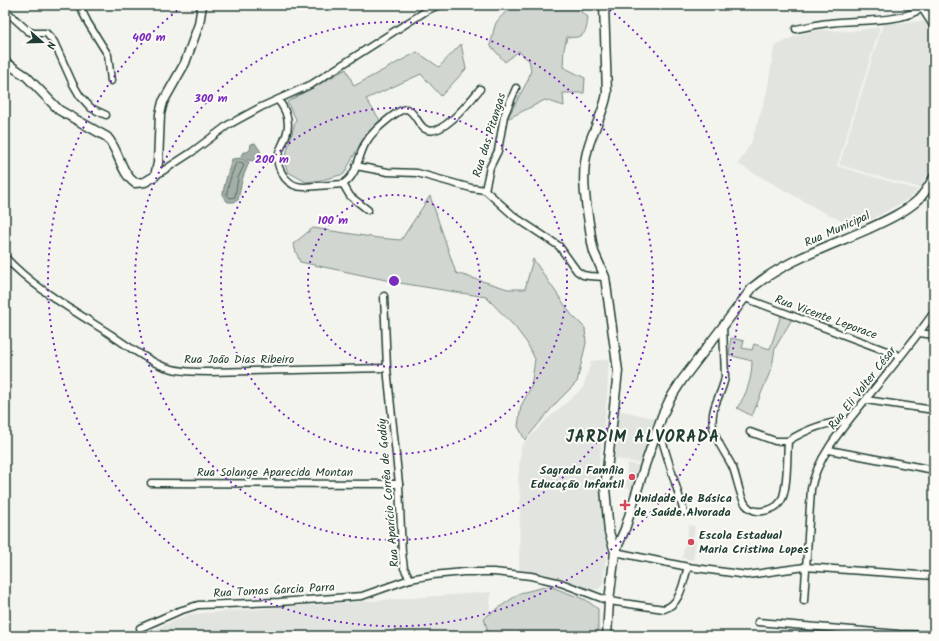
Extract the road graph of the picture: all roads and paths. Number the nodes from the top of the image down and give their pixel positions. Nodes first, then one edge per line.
1 (79, 5) edge
2 (202, 5) edge
3 (439, 5) edge
4 (604, 5) edge
5 (922, 7) edge
6 (5, 10) edge
7 (934, 25) edge
8 (796, 29) dead end
9 (5, 62) edge
10 (111, 81) dead end
11 (516, 88) dead end
12 (480, 89) dead end
13 (278, 100) junction
14 (106, 115) dead end
15 (356, 166) junction
16 (155, 176) junction
17 (934, 177) edge
18 (343, 184) junction
19 (485, 190) junction
20 (368, 210) dead end
21 (5, 257) edge
22 (605, 277) junction
23 (384, 296) dead end
24 (745, 298) junction
25 (934, 312) edge
26 (723, 326) junction
27 (919, 333) junction
28 (934, 335) edge
29 (900, 356) junction
30 (387, 368) junction
31 (866, 400) junction
32 (934, 410) edge
33 (848, 420) junction
34 (658, 427) junction
35 (750, 432) dead end
36 (788, 441) junction
37 (829, 450) junction
38 (934, 470) edge
39 (151, 483) dead end
40 (399, 484) junction
41 (684, 512) dead end
42 (615, 552) junction
43 (688, 567) junction
44 (805, 567) junction
45 (934, 576) edge
46 (410, 579) junction
47 (609, 601) junction
48 (804, 601) dead end
49 (758, 622) dead end
50 (140, 628) dead end
51 (934, 635) edge
52 (607, 636) edge

1 - 10 street
2 - 16 main road
3 - 13 street
4 - 22 main road
5 - 7 main road
5 - 8 street
6 - 14 street
9 - 16 main road
11 - 19 street, Rua das Pitangas
12 - 15 street
13 - 16 street
13 - 18 street
15 - 18 street
15 - 19 street
17 - 24 main road, Rua Municipal
18 - 20 street
19 - 22 street
21 - 30 street, Rua João Dias Ribeiro
22 - 42 main road
23 - 30 street, Rua Aparício Corrêa de Godóy
24 - 26 main road, Rua Municipal
24 - 29 street, Rua Vicente Leporace
25 - 27 street, Rua Eli Valter César
26 - 34 main road, Rua Municipal
26 - 36 street
27 - 28 street
27 - 29 street, Rua Eli Valter César
29 - 31 street, Rua Eli Valter César
30 - 40 street, Rua Aparício Corrêa de Godóy
31 - 32 street
31 - 33 street, Rua Eli Valter César
33 - 36 street
33 - 37 street, Rua Eli Valter César
34 - 41 street
34 - 42 main road, Rua Municipal
35 - 36 street
37 - 38 street
37 - 44 street, Rua Eli Valter César
39 - 40 street, Rua Solange Aparecida Montan
40 - 46 street, Rua Aparício Corrêa de Godóy
42 - 43 street
42 - 47 main road
43 - 44 street
43 - 47 street, Rua Aparício Corrêa de Godóy
44 - 45 street
44 - 48 street, Rua Eli Valter César
46 - 47 street, Rua Aparício Corrêa de Godóy
46 - 50 street, Rua Tomas Garcia Parra
47 - 52 main road
49 - 51 street

